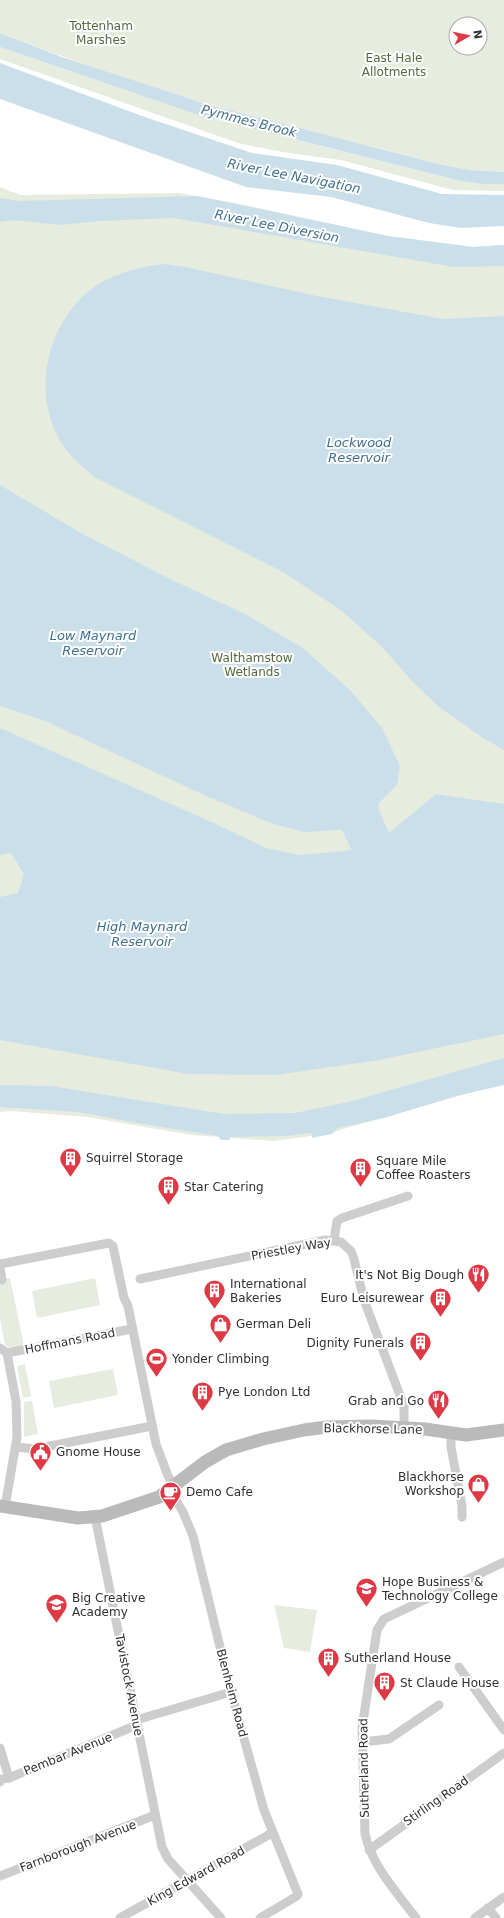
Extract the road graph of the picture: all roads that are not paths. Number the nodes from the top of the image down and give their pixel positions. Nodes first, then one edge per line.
1 (408, 1196) dead end
2 (334, 1240) junction
3 (0, 1264) edge
4 (0, 1268) edge
5 (140, 1279) dead end
6 (2, 1280) dead end
7 (132, 1329) junction
8 (4, 1351) edge
9 (152, 1426) junction
10 (404, 1428) junction
11 (504, 1430) edge
12 (451, 1433) junction
13 (16, 1447) junction
14 (172, 1487) junction
15 (2, 1507) edge
16 (462, 1516) dead end
17 (94, 1517) junction
18 (504, 1562) edge
19 (459, 1667) dead end
20 (231, 1692) junction
21 (439, 1705) dead end
22 (137, 1722) junction
23 (504, 1730) edge
24 (362, 1742) junction
25 (0, 1748) edge
26 (504, 1753) edge
27 (9, 1778) junction
28 (0, 1782) edge
29 (156, 1815) junction
30 (272, 1833) junction
31 (369, 1850) junction
32 (0, 1876) edge
33 (188, 1880) junction
34 (504, 1897) edge
35 (488, 1908) junction
36 (120, 1918) edge
37 (221, 1918) edge
38 (260, 1918) edge
39 (416, 1918) edge
40 (475, 1918) edge
41 (496, 1918) edge

1 - 2 street
2 - 5 street, Priestley Way
2 - 10 street, Priestley Way
3 - 7 street, Blenheim Road
4 - 6 street
7 - 8 street, Hoffmans Road
7 - 9 street, Blenheim Road
8 - 13 street
9 - 13 street
9 - 14 street, Blenheim Road
10 - 12 main road, Blackhorse Lane
10 - 14 main road, Blackhorse Lane
11 - 12 main road, Blackhorse Lane
12 - 16 street
13 - 15 street
14 - 17 main road, Blackhorse Lane
14 - 20 street, Blenheim Road
15 - 17 main road, Blackhorse Lane
17 - 22 street, Tavistock Avenue
18 - 24 street, Sutherland Road
19 - 23 street
20 - 22 street, Pembar Avenue
20 - 30 street, Blenheim Road
21 - 24 street
22 - 27 street, Pembar Avenue
22 - 29 street, Tavistock Avenue
24 - 31 street, Sutherland Road
25 - 27 street
26 - 31 street, Stirling Road
27 - 28 street, Pembar Avenue
29 - 32 street, Farnborough Avenue
29 - 33 street, Tavistock Avenue
30 - 33 street, King Edward Road
30 - 38 street, Blenheim Road
31 - 39 street, Sutherland Road
33 - 36 street, King Edward Road
33 - 37 street
34 - 35 street
35 - 40 street
35 - 41 street

